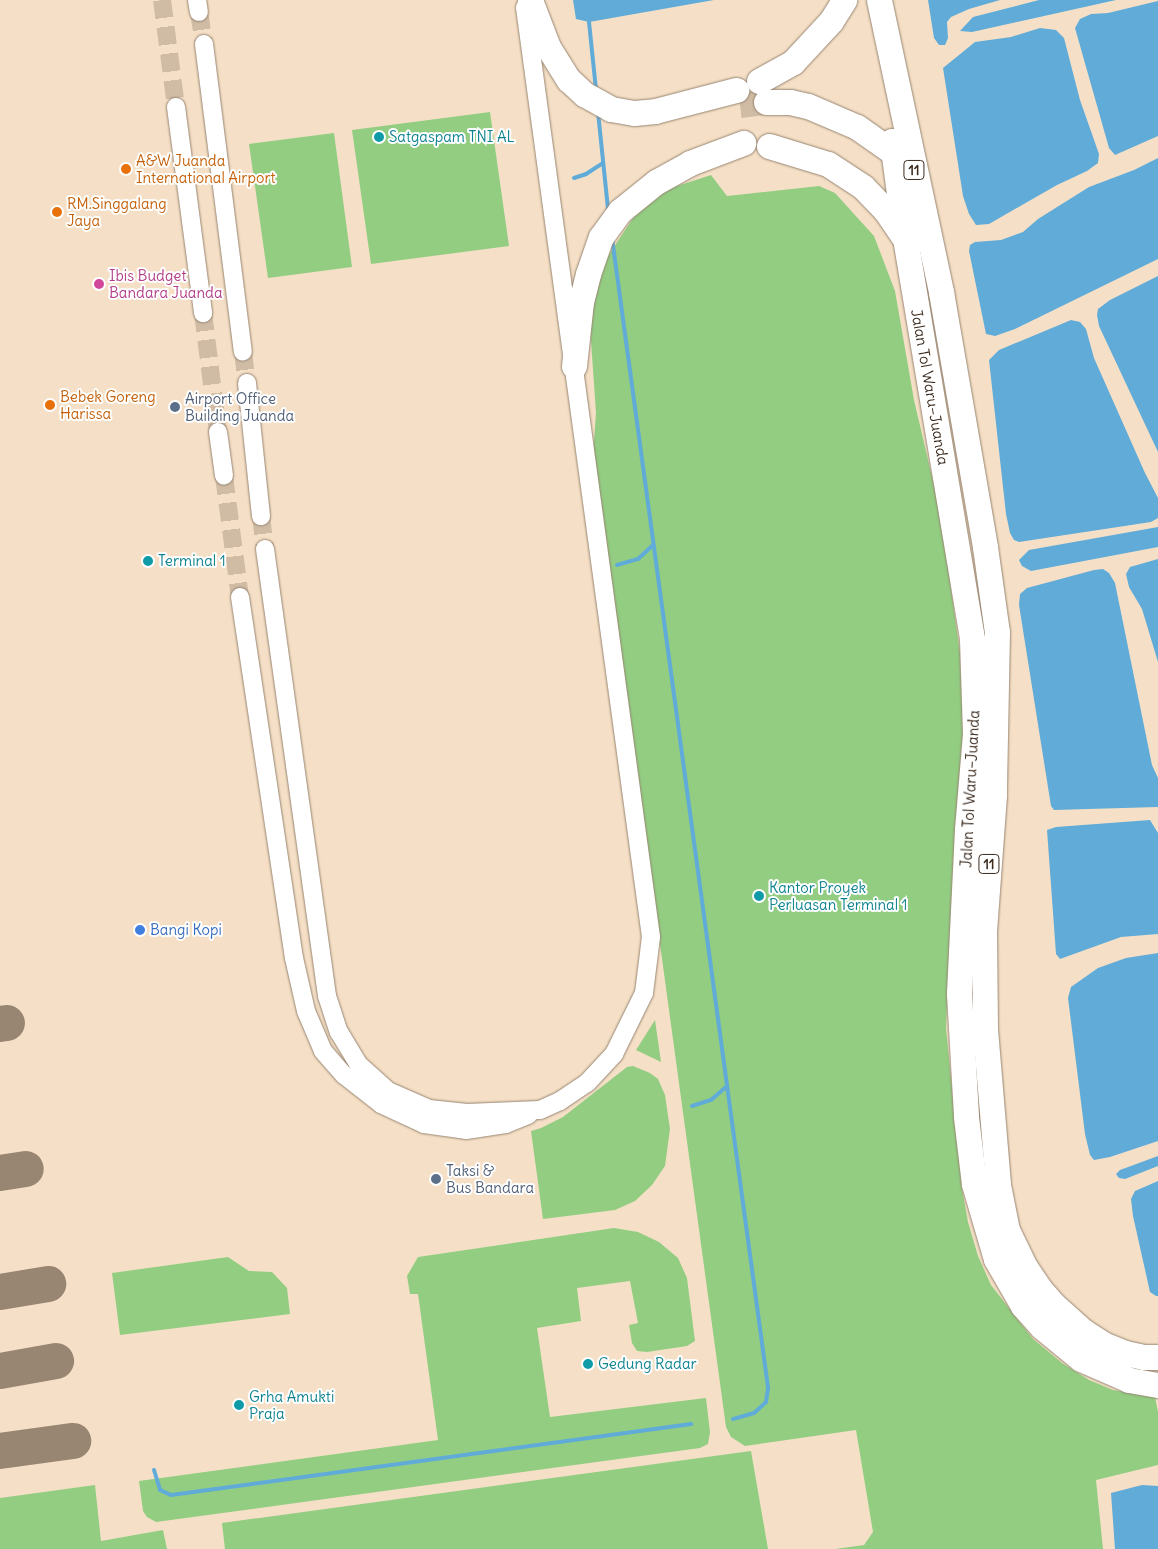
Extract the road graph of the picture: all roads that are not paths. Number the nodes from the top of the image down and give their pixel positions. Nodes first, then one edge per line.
1 (524, 0) edge
2 (530, 0) edge
3 (844, 0) edge
4 (879, 0) edge
5 (204, 44) tunnel mouth
6 (887, 47) junction
7 (738, 98) tunnel mouth
8 (176, 107) tunnel mouth
9 (743, 143) dead end
10 (769, 146) dead end
11 (894, 153) junction
12 (915, 178) junction
13 (905, 238) junction
14 (203, 313) tunnel mouth
15 (243, 352) tunnel mouth
16 (574, 366) junction
17 (247, 383) tunnel mouth
18 (218, 432) tunnel mouth
19 (224, 476) tunnel mouth
20 (261, 516) tunnel mouth
21 (265, 549) tunnel mouth
22 (240, 597) tunnel mouth
23 (313, 904) junction
24 (294, 958) junction
25 (540, 1110) junction
26 (1158, 1357) edge
27 (1157, 1385) edge

1 - 16 street
2 - 7 highway
3 - 11 highway
4 - 6 highway, Jalan Tol Waru–Juanda / 11
5 - 15 street
6 - 11 highway, Jalan Tol Waru–Juanda / 11
6 - 12 highway, Jalan Tol Waru–Juanda / 11
8 - 14 street
9 - 16 highway
10 - 13 highway
11 - 12 highway
11 - 13 highway, Jalan Tol Waru–Juanda / 11
12 - 26 highway, Jalan Tol Waru–Juanda / 11
13 - 27 highway, Jalan Tol Waru–Juanda / 11
16 - 25 street
17 - 20 street
18 - 19 street
21 - 23 street
22 - 24 street
23 - 24 street
23 - 25 street
24 - 25 street

